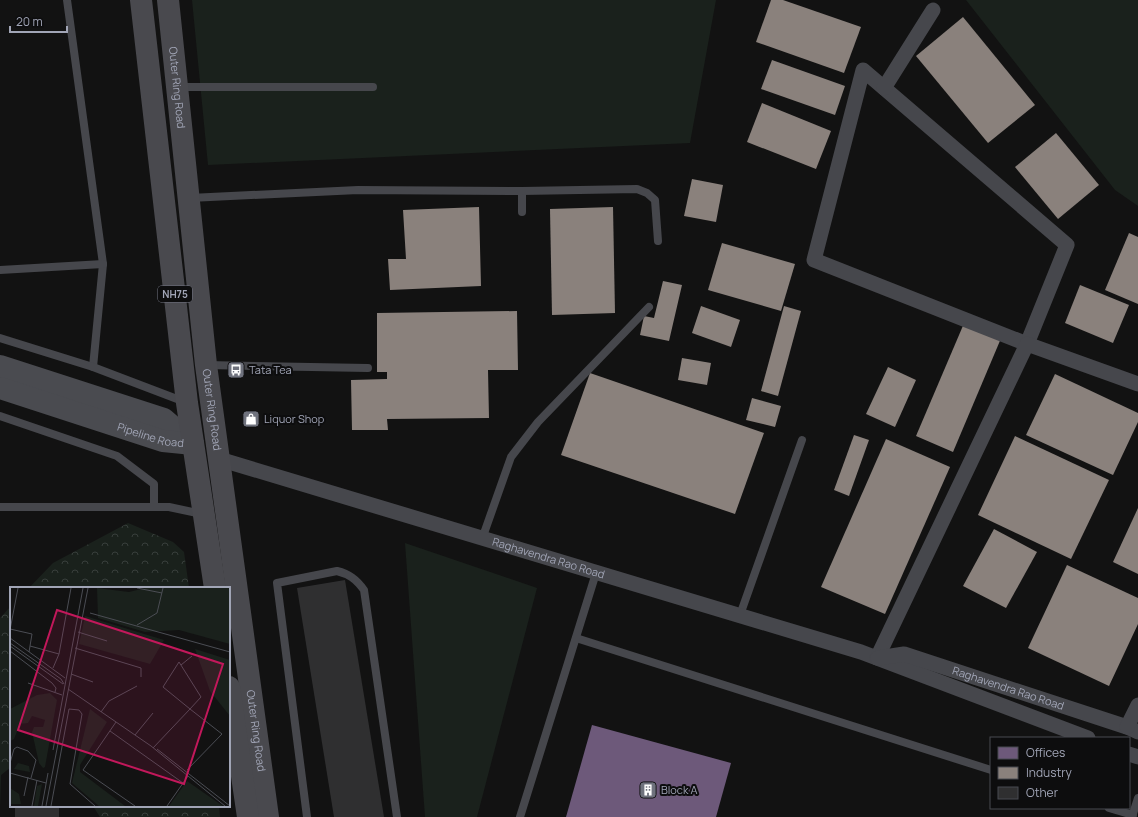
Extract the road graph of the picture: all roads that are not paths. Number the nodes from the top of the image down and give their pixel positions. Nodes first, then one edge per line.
1 (67, 0) edge
2 (141, 0) edge
3 (168, 0) edge
4 (933, 10) dead end
5 (177, 87) junction
6 (373, 87) dead end
7 (884, 88) junction
8 (522, 191) junction
9 (189, 198) junction
10 (522, 212) dead end
11 (658, 241) dead end
12 (104, 264) junction
13 (0, 270) edge
14 (649, 307) dead end
15 (0, 338) edge
16 (1027, 344) junction
17 (206, 365) junction
18 (0, 366) edge
19 (92, 367) junction
20 (368, 368) dead end
21 (1138, 384) edge
22 (0, 388) edge
23 (104, 399) junction
24 (187, 403) junction
25 (0, 416) edge
26 (97, 419) junction
27 (802, 440) dead end
28 (193, 444) junction
29 (219, 459) junction
30 (0, 507) edge
31 (154, 507) junction
32 (204, 514) junction
33 (482, 538) junction
34 (596, 573) junction
35 (215, 587) edge
36 (740, 616) junction
37 (576, 638) junction
38 (878, 658) junction
39 (230, 694) edge
40 (1138, 705) edge
41 (1132, 730) edge
42 (1085, 737) edge
43 (990, 770) edge
44 (1138, 798) edge
45 (1112, 809) edge
46 (1132, 816) edge
47 (248, 817) edge
48 (268, 817) edge
49 (307, 817) edge
50 (397, 817) edge
51 (520, 817) edge

1 - 12 lane
2 - 24 highway, Outer Ring Road / NH75
3 - 5 highway, Outer Ring Road / NH75
4 - 7 street
5 - 6 lane
5 - 9 highway, Outer Ring Road / NH75
7 - 16 street
7 - 16 street
8 - 9 lane
8 - 10 lane
8 - 11 lane
9 - 17 highway, Outer Ring Road / NH75
12 - 13 lane
12 - 19 lane
14 - 33 lane
15 - 19 lane
16 - 21 street
16 - 38 street
17 - 20 lane
17 - 29 highway, Outer Ring Road / NH75
18 - 23 main road, Pipeline Road
19 - 24 lane
22 - 26 main road, Pipeline Road
23 - 26 main road
23 - 28 main road, Pipeline Road
24 - 28 highway, Outer Ring Road / NH75
25 - 31 lane
26 - 28 main road, Pipeline Road
27 - 36 lane
28 - 32 highway, Outer Ring Road / NH75
29 - 33 street, Raghavendra Rao Road
29 - 48 highway, Outer Ring Road / NH75
30 - 31 lane
31 - 32 lane
32 - 35 highway, Outer Ring Road / NH75
33 - 34 street, Raghavendra Rao Road
34 - 36 street, Raghavendra Rao Road
34 - 37 lane
36 - 38 street, Raghavendra Rao Road
37 - 43 lane
37 - 51 lane
38 - 41 street, Raghavendra Rao Road
38 - 42 street, Raghavendra Rao Road
39 - 47 highway, Outer Ring Road
40 - 41 street
44 - 46 lane
45 - 46 lane
49 - 50 lane

